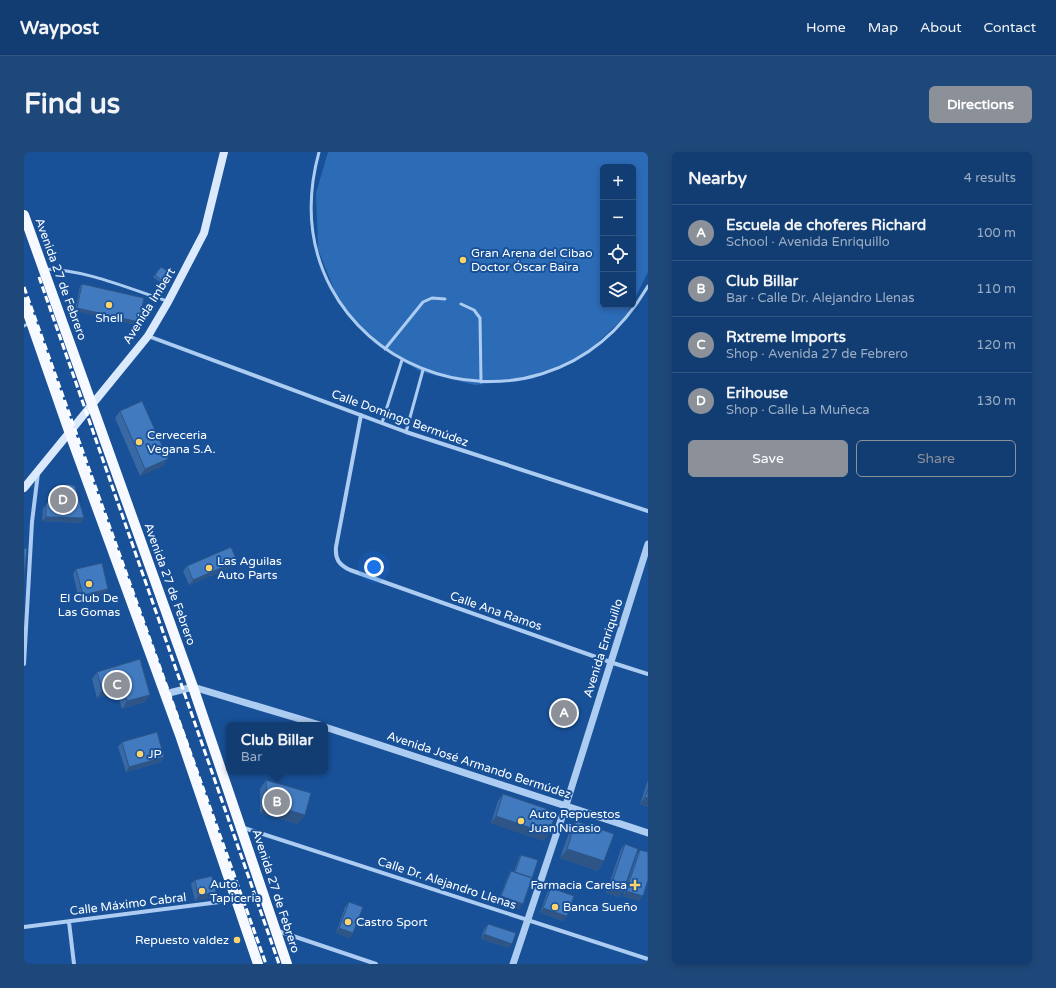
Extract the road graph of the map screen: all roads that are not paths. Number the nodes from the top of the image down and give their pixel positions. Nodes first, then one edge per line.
1 (224, 152) edge
2 (319, 152) edge
3 (24, 215) edge
4 (43, 269) junction
5 (648, 286) edge
6 (445, 299) dead end
7 (24, 302) edge
8 (168, 302) junction
9 (460, 304) dead end
10 (28, 324) edge
11 (148, 336) junction
12 (385, 349) junction
13 (402, 360) junction
14 (423, 370) junction
15 (481, 382) junction
16 (92, 405) junction
17 (361, 415) junction
18 (382, 423) junction
19 (69, 431) junction
20 (406, 432) junction
21 (38, 470) junction
22 (24, 488) edge
23 (648, 511) edge
24 (648, 544) edge
25 (610, 662) junction
26 (24, 664) edge
27 (648, 674) edge
28 (193, 687) junction
29 (165, 694) junction
30 (310, 722) edge
31 (328, 727) edge
32 (566, 805) junction
33 (241, 827) junction
34 (648, 833) edge
35 (235, 900) junction
36 (527, 920) junction
37 (69, 922) junction
38 (24, 927) edge
39 (275, 930) junction
40 (648, 959) edge
41 (74, 964) edge
42 (258, 964) edge
43 (287, 964) edge
44 (376, 964) edge
45 (513, 964) edge

1 - 8 main road, Avenida Imbert
2 - 12 lane
3 - 4 main road, Avenida 27 de Febrero
4 - 8 lane
4 - 16 main road, Avenida 27 de Febrero
5 - 15 lane
6 - 12 lane
7 - 10 main road
8 - 11 main road, Avenida Imbert
9 - 15 lane
10 - 19 main road
11 - 16 main road, Avenida Imbert
11 - 17 street, Calle Domingo Bermúdez
12 - 13 lane
13 - 14 lane
13 - 18 lane
14 - 15 lane
14 - 20 lane
16 - 19 main road, Avenida Imbert
16 - 28 main road, Avenida 27 de Febrero
17 - 18 street, Calle Domingo Bermúdez
17 - 25 street, Calle Ana Ramos
18 - 20 street, Calle Domingo Bermúdez
19 - 21 main road, Avenida Imbert
19 - 29 main road
20 - 23 street, Calle Domingo Bermúdez
21 - 22 main road, Avenida Imbert
21 - 26 street
24 - 25 street, Avenida Enriquillo
25 - 27 street, Calle Ana Ramos
25 - 32 street, Avenida Enriquillo
28 - 29 street
28 - 30 street
28 - 33 main road, Avenida 27 de Febrero
29 - 35 main road
31 - 32 street, Avenida José Armando Bermúdez
32 - 34 street, Avenida José Armando Bermúdez
32 - 36 street, Avenida Enriquillo
33 - 36 street, Calle Dr. Alejandro Llenas
33 - 39 main road, Avenida 27 de Febrero
35 - 37 street, Calle Máximo Cabral
35 - 42 main road
36 - 40 street, Calle Dr. Alejandro Llenas
36 - 45 street, Avenida Enriquillo
37 - 38 street, Calle Máximo Cabral
37 - 41 street
39 - 43 main road, Avenida 27 de Febrero
39 - 44 street

